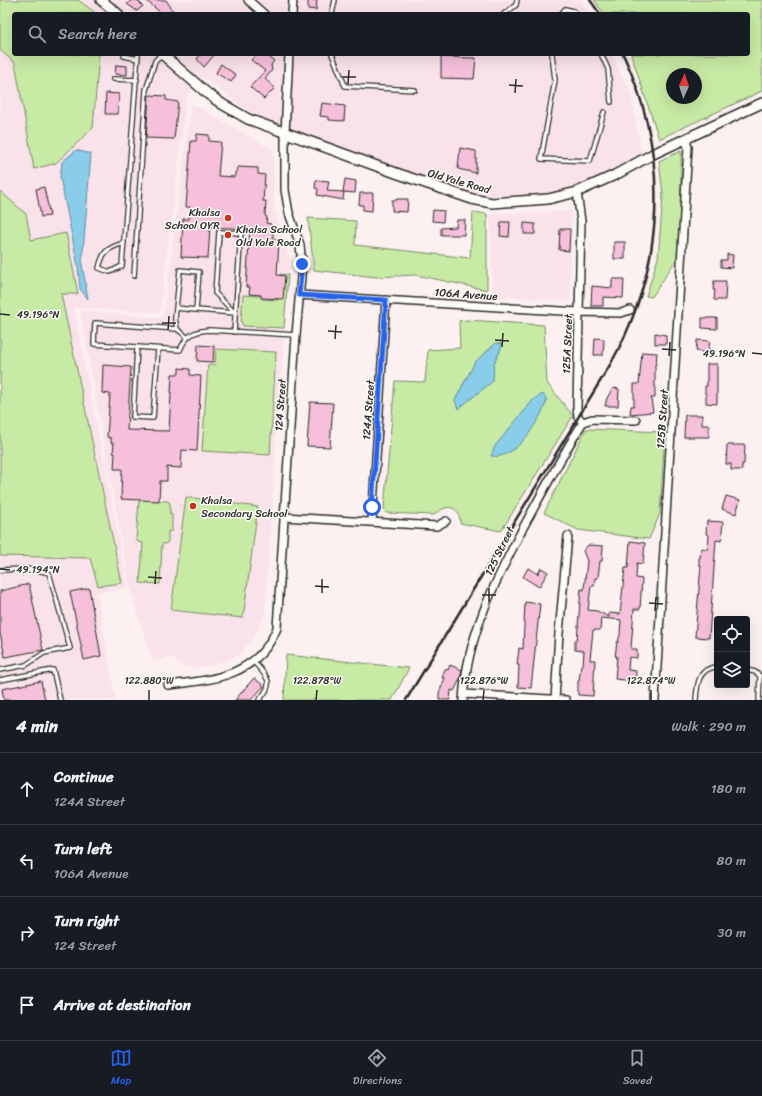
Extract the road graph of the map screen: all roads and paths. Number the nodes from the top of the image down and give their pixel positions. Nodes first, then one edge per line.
1 (101, 0) edge
2 (248, 0) edge
3 (293, 0) edge
4 (335, 0) edge
5 (517, 0) edge
6 (116, 12) edge
7 (262, 12) edge
8 (292, 12) edge
9 (332, 12) edge
10 (507, 12) edge
11 (563, 12) edge
12 (575, 12) edge
13 (124, 56) dead end
14 (160, 56) edge
15 (164, 56) edge
16 (289, 56) edge
17 (333, 56) edge
18 (552, 56) edge
19 (602, 56) edge
20 (138, 59) joint
21 (113, 79) dead end
22 (137, 80) junction
23 (415, 90) dead end
24 (611, 102) dead end
25 (762, 103) edge
26 (604, 112) dead end
27 (285, 133) junction
28 (685, 139) junction
29 (577, 192) junction
30 (124, 243) junction
31 (134, 276) dead end
32 (299, 295) junction
33 (386, 300) junction
34 (176, 308) junction
35 (196, 310) junction
36 (630, 310) dead end
37 (579, 312) junction
38 (235, 313) junction
39 (177, 329) junction
40 (234, 332) junction
41 (296, 335) junction
42 (187, 337) junction
43 (137, 348) junction
44 (158, 349) junction
45 (636, 420) dead end
46 (583, 422) junction
47 (284, 517) junction
48 (446, 521) dead end
49 (372, 522) junction
50 (568, 536) dead end
51 (0, 570) edge
52 (253, 661) junction
53 (714, 668) edge
54 (0, 670) edge
55 (750, 671) edge
56 (0, 680) edge
57 (168, 685) dead end
58 (464, 697) edge
59 (60, 700) edge
60 (259, 700) edge
61 (555, 700) edge
62 (566, 700) edge
63 (655, 700) edge
64 (696, 700) edge
65 (759, 700) edge

1 - 6 main road
2 - 7 street
3 - 8 street
4 - 9 lane
5 - 10 lane
11 - 12 lane
13 - 20 lane
14 - 31 lane
15 - 27 main road, Old Yale Road
16 - 27 street, 124 Street
17 - 23 lane
18 - 26 lane
19 - 24 lane
20 - 22 lane
21 - 22 lane
22 - 30 lane
25 - 28 main road, Old Yale Road
27 - 29 main road, Old Yale Road
27 - 32 street, 124 Street
28 - 29 main road, Old Yale Road
28 - 63 street, 125B Street
29 - 37 street, 125A Street
30 - 30 lane
32 - 33 street, 106A Avenue
32 - 41 street, 124 Street
33 - 37 street, 106A Avenue
33 - 49 street, 124A Street
34 - 35 lane
34 - 35 lane
34 - 39 lane
35 - 38 lane
36 - 37 street, 106A Avenue
37 - 46 street, 125A Street
38 - 38 lane
38 - 40 lane
39 - 42 lane
39 - 43 lane
40 - 41 lane
40 - 42 lane
41 - 47 street, 124 Street
42 - 44 lane
43 - 44 lane
43 - 44 lane
45 - 46 street
46 - 58 street, 125 Street
47 - 49 street
47 - 52 street, 124 Street
48 - 49 street
50 - 61 street
51 - 54 lane
52 - 57 street, 124 Street
52 - 60 lane
53 - 64 lane
55 - 65 lane
56 - 59 lane
58 - 61 street
61 - 62 street

